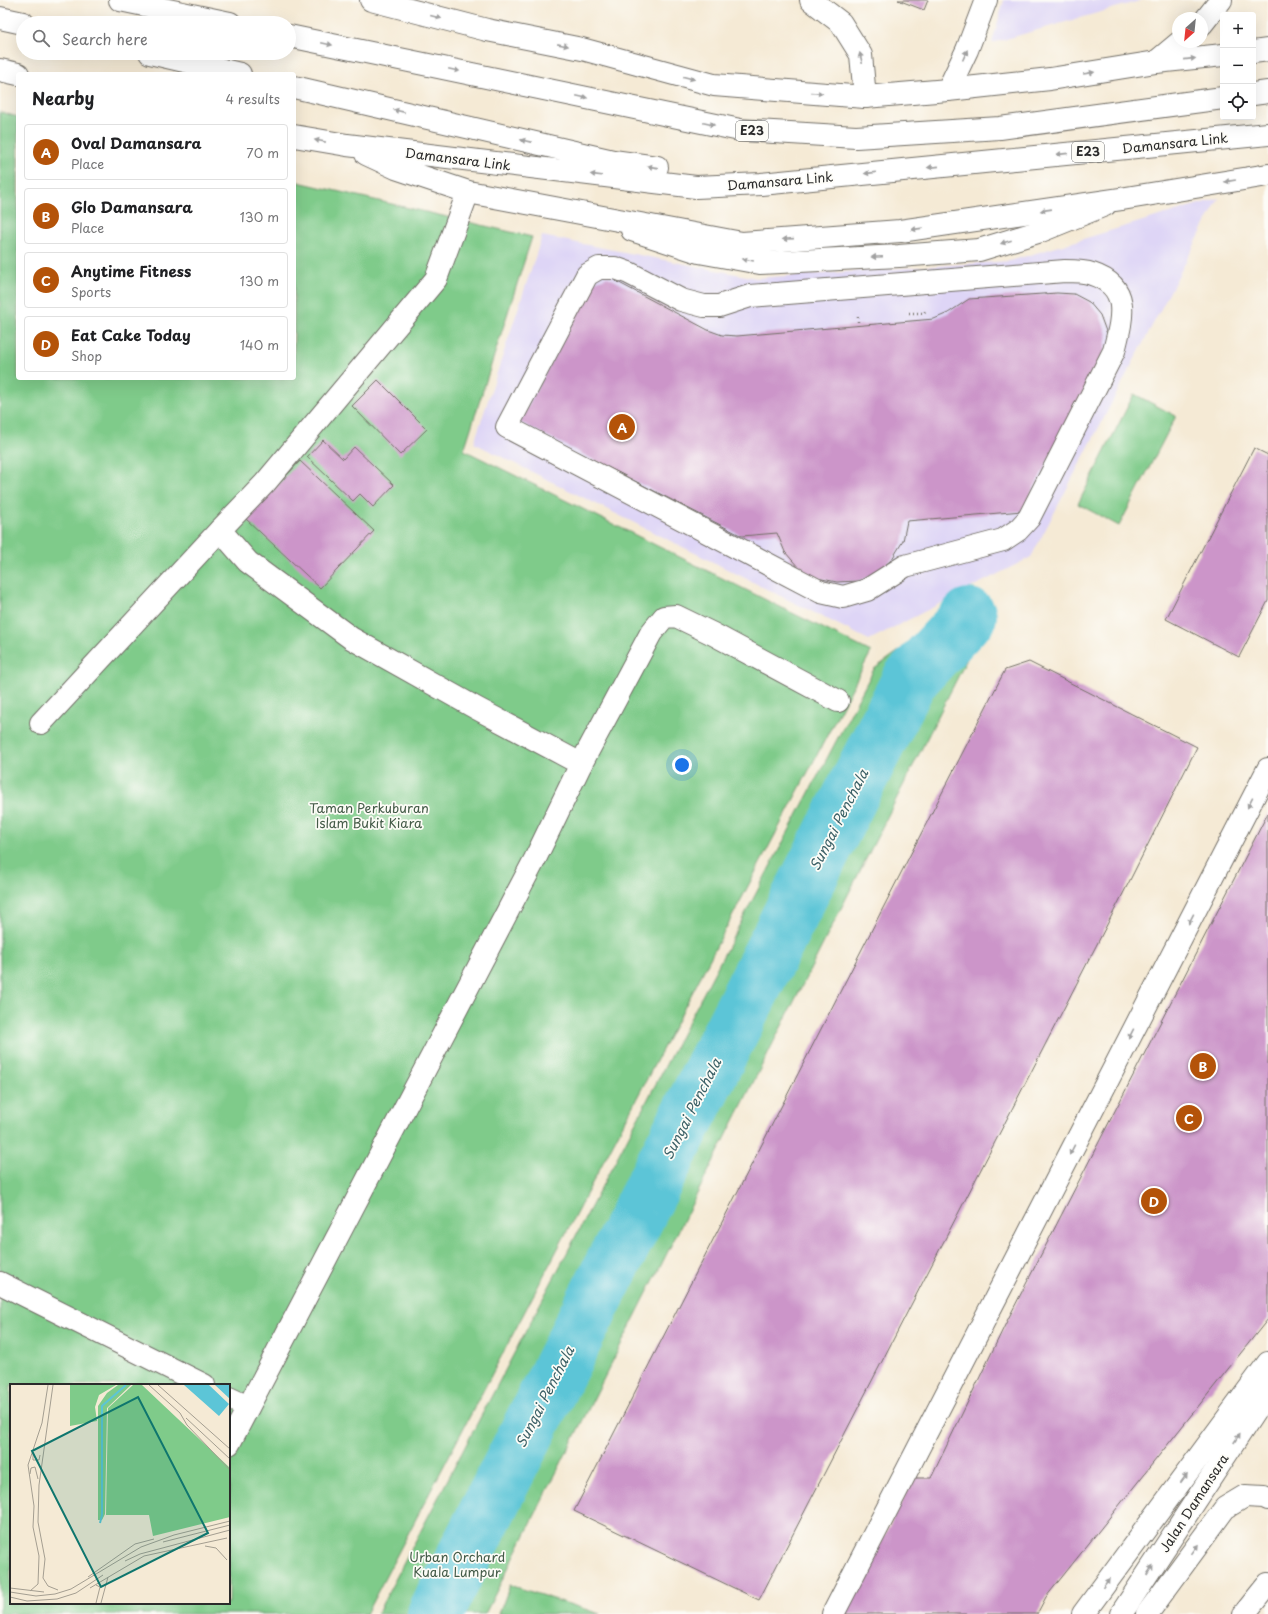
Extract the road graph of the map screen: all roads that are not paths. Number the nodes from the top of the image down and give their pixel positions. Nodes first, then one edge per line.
1 (120, 0) edge
2 (371, 0) edge
3 (811, 0) edge
4 (986, 0) edge
5 (1221, 0) edge
6 (197, 16) edge
7 (1208, 16) edge
8 (0, 18) edge
9 (16, 21) edge
10 (296, 37) edge
11 (1173, 48) edge
12 (1268, 50) edge
13 (1256, 52) edge
14 (1220, 55) edge
15 (180, 60) edge
16 (1156, 62) junction
17 (0, 70) edge
18 (231, 72) edge
19 (16, 74) edge
20 (296, 87) edge
21 (948, 90) junction
22 (1268, 92) edge
23 (1256, 94) edge
24 (865, 97) junction
25 (1220, 98) edge
26 (1268, 134) edge
27 (296, 136) edge
28 (347, 145) junction
29 (1268, 175) edge
30 (761, 184) junction
31 (468, 192) junction
32 (1121, 199) junction
33 (584, 214) junction
34 (938, 253) junction
35 (776, 262) junction
36 (940, 281) junction
37 (779, 294) junction
38 (220, 530) junction
39 (838, 702) dead end
40 (42, 723) dead end
41 (581, 764) junction
42 (1268, 769) edge
43 (0, 1283) edge
44 (1268, 1363) edge
45 (202, 1384) edge
46 (1268, 1391) edge
47 (230, 1399) edge
48 (248, 1408) junction
49 (230, 1442) edge
50 (1268, 1499) edge
51 (1268, 1584) edge
52 (833, 1614) edge
53 (1083, 1614) edge
54 (1121, 1614) edge
55 (1147, 1614) edge
56 (1244, 1614) edge

1 - 6 main road
2 -> 24 main road
24 -> 3 main road
21 -> 4 main road
5 - 7 main road
8 - 9 main road
10 -> 25 main road, E23
11 - 16 main road
12 - 13 main road
16 -> 14 main road
15 - 18 main road
21 -> 16 main road
17 - 19 main road
30 -> 20 main road
21 - 24 main road
22 - 23 main road
26 -> 30 main road, Damansara Link / E23
28 -> 27 main road, Damansara Link / E23
30 -> 28 main road, Damansara Link / E23
28 - 31 main road
29 -> 32 main road
31 - 33 main road
31 - 38 main road
32 -> 33 main road
32 -> 34 main road
35 -> 33 main road
34 -> 35 main road
34 - 36 main road
35 - 37 main road
36 - 37 main road
36 - 37 main road
38 - 40 main road
38 - 41 main road
39 - 41 main road
41 - 48 main road
42 -> 52 main road
43 - 45 main road
53 -> 44 main road
54 -> 46 main road, Jalan Damansara
47 - 48 main road
48 - 49 main road
55 -> 50 main road
51 - 56 main road

